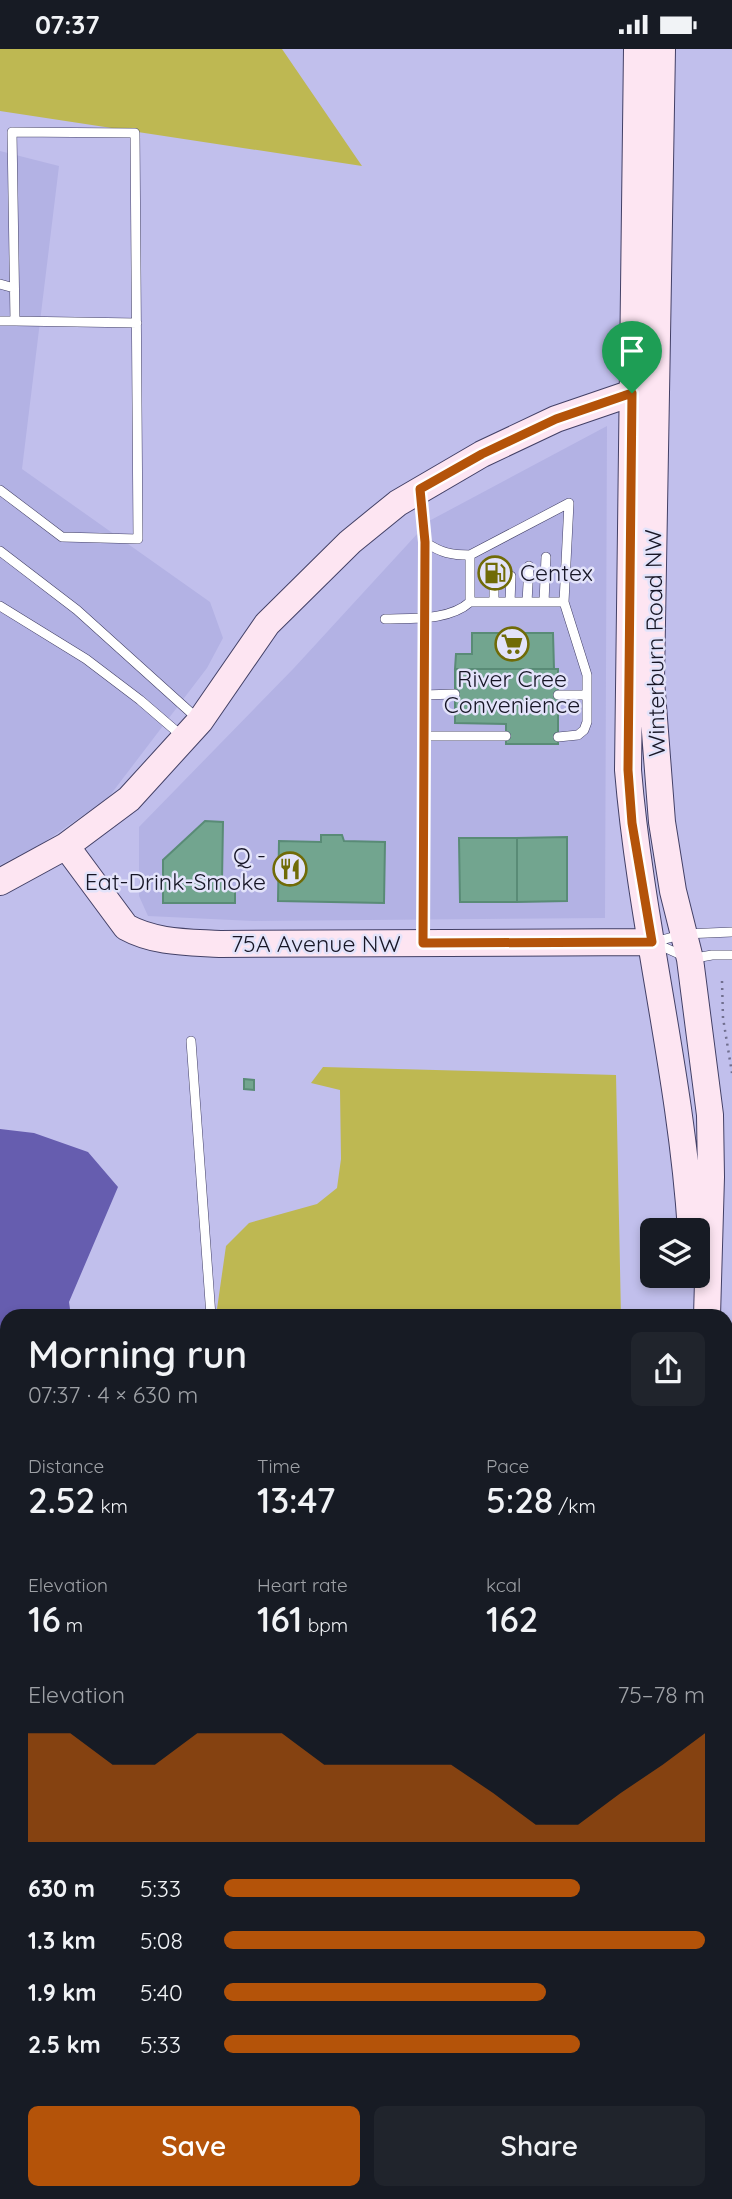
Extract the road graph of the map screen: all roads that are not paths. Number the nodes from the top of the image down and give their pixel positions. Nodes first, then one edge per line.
1 (637, 49) edge
2 (662, 49) edge
3 (0, 284) edge
4 (14, 288) junction
5 (0, 321) edge
6 (15, 321) junction
7 (136, 323) junction
8 (643, 393) junction
9 (420, 489) junction
10 (0, 490) edge
11 (425, 542) junction
12 (0, 551) edge
13 (470, 555) junction
14 (546, 557) dead end
15 (529, 566) dead end
16 (511, 576) dead end
17 (494, 585) dead end
18 (470, 602) junction
19 (494, 602) junction
20 (510, 602) junction
21 (527, 602) junction
22 (544, 602) junction
23 (564, 602) junction
24 (0, 606) edge
25 (425, 617) junction
26 (385, 619) dead end
27 (455, 694) dead end
28 (424, 695) junction
29 (558, 695) dead end
30 (587, 695) junction
31 (192, 730) junction
32 (424, 736) junction
33 (506, 736) dead end
34 (558, 737) dead end
35 (66, 846) junction
36 (0, 882) edge
37 (732, 932) edge
38 (652, 942) junction
39 (423, 943) junction
40 (687, 947) junction
41 (732, 955) edge
42 (191, 1041) dead end
43 (711, 1177) junction
44 (690, 1218) edge
45 (690, 1288) edge
46 (210, 1309) edge
47 (690, 1309) edge
48 (707, 1309) edge

1 - 8 main road, Winterburn Road NW
2 - 8 main road, Winterburn Road NW
3 - 4 lane
4 - 6 lane
4 - 7 lane
5 - 6 lane
6 - 7 lane
7 - 10 lane
8 - 9 main road
8 - 38 main road, Winterburn Road NW
8 - 40 main road, Winterburn Road NW
9 - 11 lane
9 - 31 main road
11 - 13 lane
11 - 25 lane
12 - 31 lane
13 - 18 lane
13 - 23 lane
14 - 22 lane
15 - 21 lane
16 - 20 lane
17 - 19 lane
18 - 19 lane
18 - 25 lane
19 - 20 lane
20 - 21 lane
21 - 22 lane
22 - 23 lane
23 - 30 lane
24 - 31 lane
25 - 26 lane
25 - 28 lane
27 - 28 lane
28 - 32 lane
29 - 30 lane
30 - 34 lane
31 - 35 main road
32 - 33 lane
32 - 39 lane
35 - 36 main road
35 - 39 main road, 75A Avenue NW
37 - 40 lane
38 - 39 main road, 75A Avenue NW
38 - 40 lane
38 - 40 lane
38 - 43 main road
38 - 44 main road, Winterburn Road NW
40 - 41 lane
40 - 43 main road, Winterburn Road NW
42 - 46 lane
43 - 48 main road, Winterburn Road NW
45 - 47 main road

